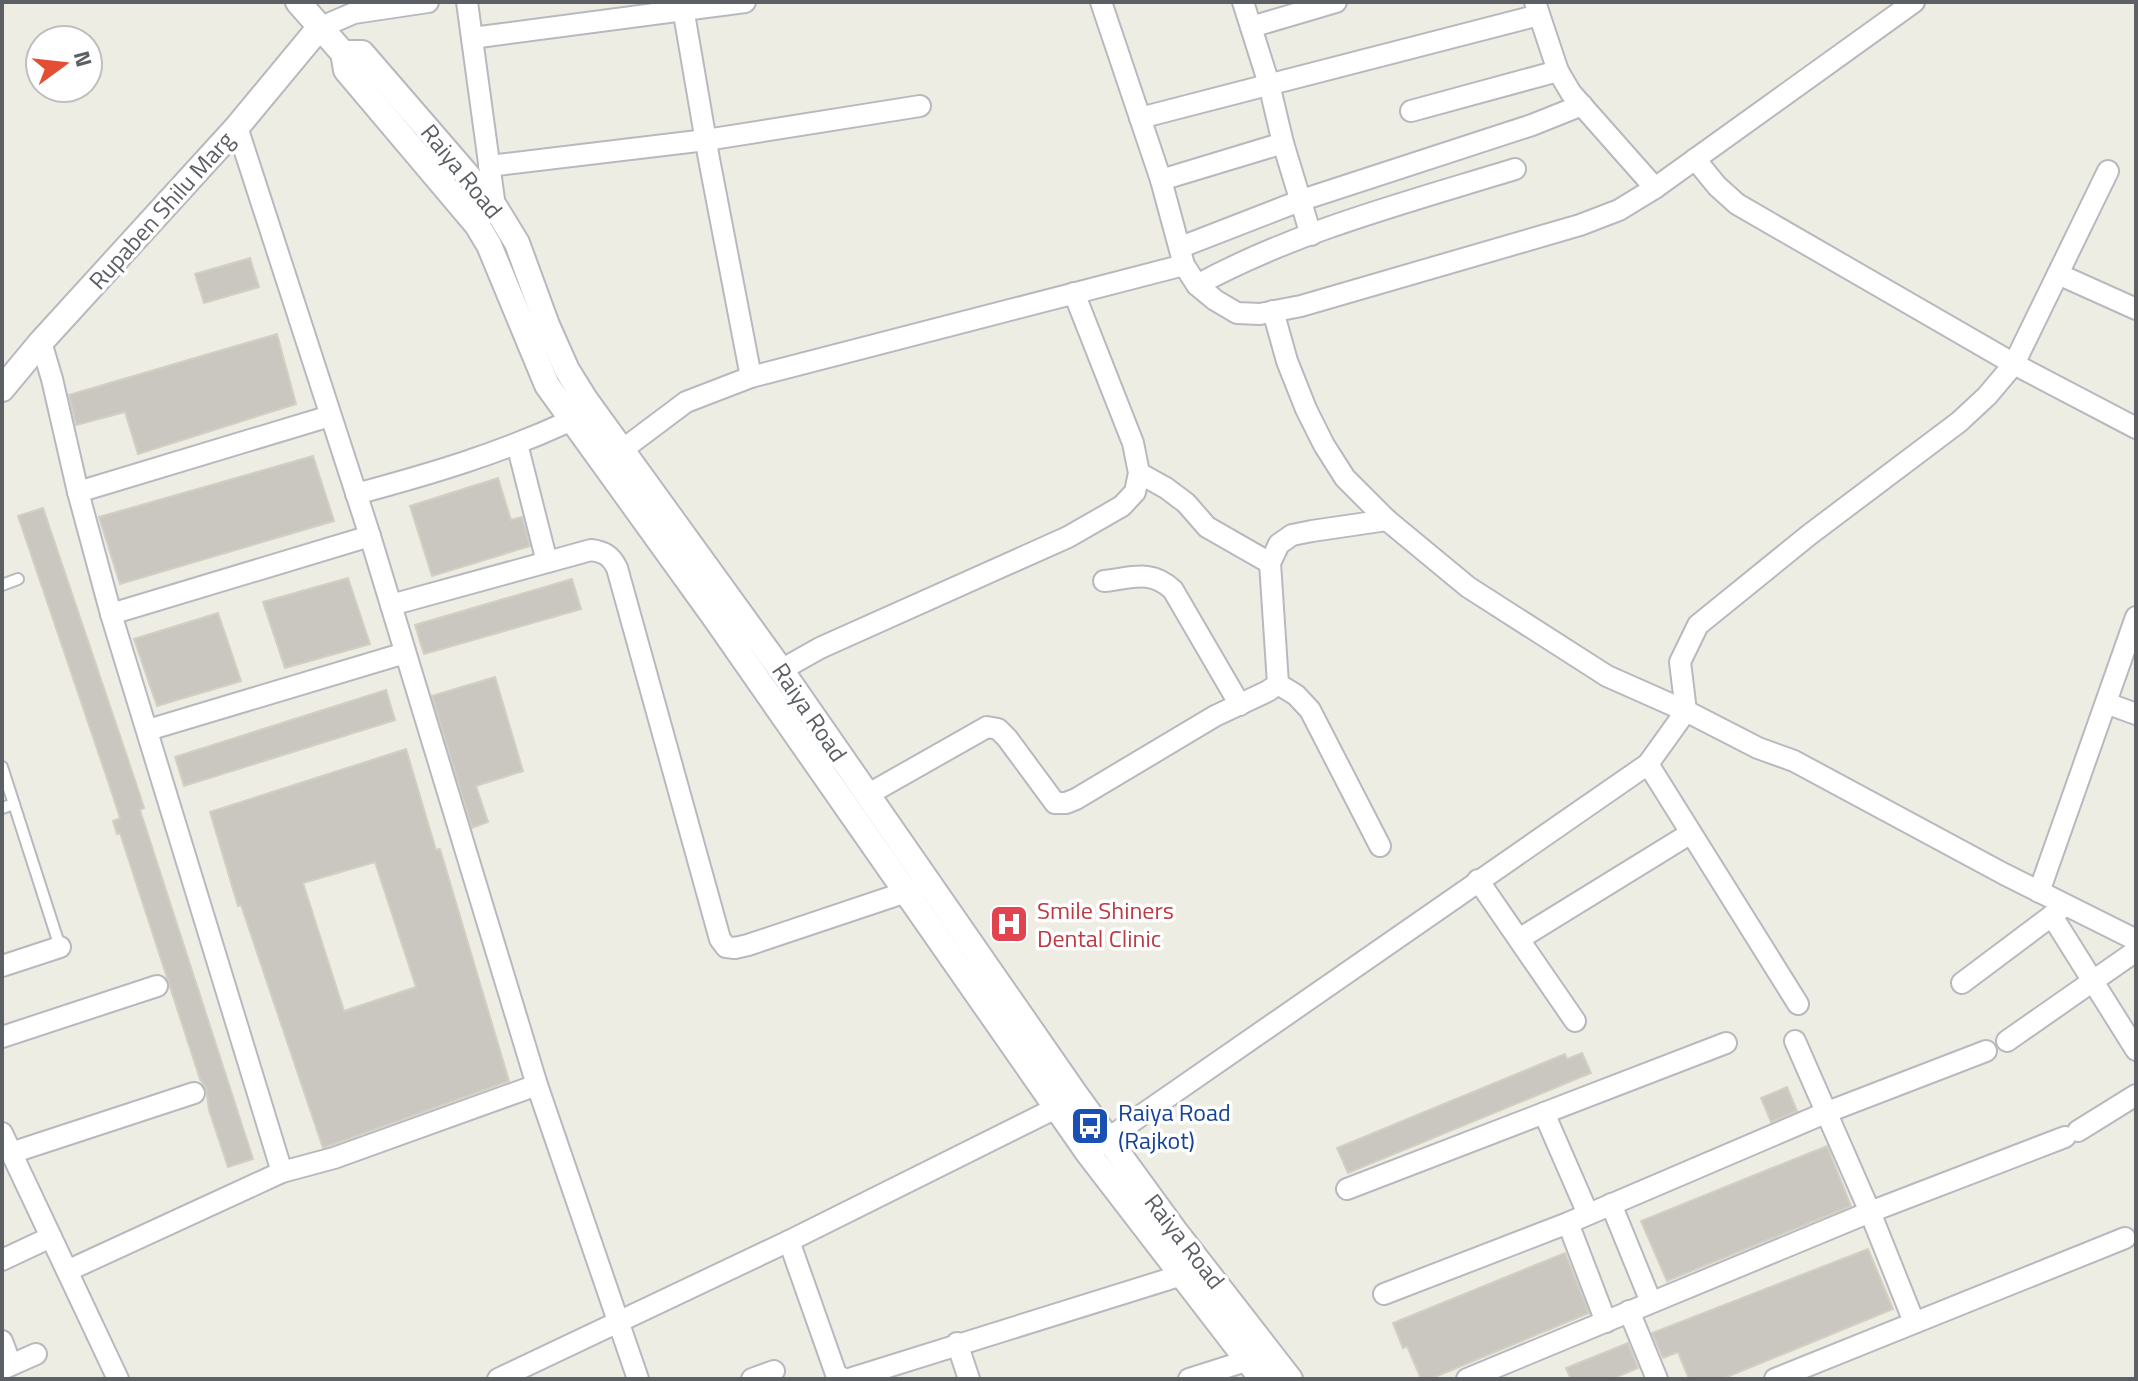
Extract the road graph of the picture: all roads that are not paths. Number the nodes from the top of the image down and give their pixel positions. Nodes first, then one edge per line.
1 (298, 2) edge
2 (428, 2) edge
3 (467, 2) edge
4 (745, 2) edge
5 (1101, 2) edge
6 (1243, 2) edge
7 (1336, 2) edge
8 (1914, 2) edge
9 (683, 6) edge
10 (1537, 8) edge
11 (1251, 27) junction
12 (319, 28) junction
13 (472, 38) junction
14 (343, 53) junction
15 (1558, 71) junction
16 (1269, 84) junction
17 (1582, 105) junction
18 (920, 106) dead end
19 (1411, 111) dead end
20 (1140, 118) junction
21 (237, 127) junction
22 (706, 140) junction
23 (1283, 143) junction
24 (1695, 159) junction
25 (489, 166) junction
26 (1515, 169) dead end
27 (2108, 171) dead end
28 (1161, 180) junction
29 (1655, 188) junction
30 (1302, 200) junction
31 (495, 207) junction
32 (1311, 235) junction
33 (1182, 256) junction
34 (2058, 274) junction
35 (1197, 285) junction
36 (1074, 293) junction
37 (2136, 309) edge
38 (1273, 311) junction
39 (41, 342) junction
40 (2014, 364) junction
41 (751, 377) junction
42 (2, 389) edge
43 (330, 416) junction
44 (2133, 419) edge
45 (572, 420) junction
46 (517, 444) junction
47 (613, 457) junction
48 (1139, 473) junction
49 (78, 492) junction
50 (356, 494) junction
51 (1387, 520) junction
52 (370, 536) junction
53 (547, 562) junction
54 (1270, 563) junction
55 (18, 579) dead end
56 (1104, 581) dead end
57 (2, 585) edge
58 (391, 605) junction
59 (111, 614) junction
60 (2136, 617) edge
61 (405, 653) junction
62 (781, 670) junction
63 (1278, 684) junction
64 (2106, 703) junction
65 (1240, 705) junction
66 (1686, 711) junction
67 (2136, 714) edge
68 (148, 730) junction
69 (1648, 764) junction
70 (2, 767) edge
71 (867, 795) junction
72 (14, 804) junction
73 (2, 808) edge
74 (1691, 833) junction
75 (1380, 846) dead end
76 (1478, 880) junction
77 (918, 889) junction
78 (2039, 892) junction
79 (2059, 911) junction
80 (1519, 939) junction
81 (2136, 940) edge
82 (60, 947) joint
83 (2136, 951) edge
84 (2, 966) edge
85 (2092, 982) junction
86 (1962, 983) dead end
87 (157, 986) dead end
88 (1798, 1004) dead end
89 (1575, 1021) dead end
90 (2, 1037) edge
91 (1795, 1041) dead end
92 (2007, 1041) dead end
93 (1726, 1043) dead end
94 (2136, 1050) edge
95 (1986, 1051) dead end
96 (537, 1085) junction
97 (194, 1093) dead end
98 (2136, 1095) edge
99 (1056, 1108) junction
100 (1544, 1113) junction
101 (1825, 1113) junction
102 (2, 1133) edge
103 (1098, 1146) junction
104 (11, 1153) junction
105 (282, 1172) junction
106 (1347, 1189) dead end
107 (1611, 1204) junction
108 (1870, 1212) junction
109 (1588, 1214) junction
110 (1568, 1223) junction
111 (51, 1237) junction
112 (2125, 1238) dead end
113 (789, 1241) junction
114 (2, 1260) edge
115 (67, 1271) junction
116 (1182, 1275) junction
117 (1384, 1294) dead end
118 (1651, 1302) junction
119 (1629, 1311) junction
120 (619, 1321) junction
121 (1606, 1322) junction
122 (1914, 1322) junction
123 (2, 1341) edge
124 (957, 1343) junction
125 (36, 1354) dead end
126 (7, 1367) edge
127 (1255, 1370) edge
128 (774, 1371) dead end
129 (118, 1379) edge
130 (498, 1379) edge
131 (638, 1379) edge
132 (752, 1379) edge
133 (843, 1379) edge
134 (849, 1379) edge
135 (969, 1379) edge
136 (1189, 1379) edge
137 (1290, 1379) edge
138 (1467, 1379) edge
139 (1657, 1379) edge
140 (1775, 1379) edge

1 - 12 street, Raiya Road
2 - 12 street
3 - 13 street
4 - 9 street
5 - 20 street
6 - 11 street
7 - 11 street
8 - 24 street
9 - 13 street
9 - 22 street
10 - 15 street
10 - 16 street
11 - 16 street
12 - 14 street, Raiya Road
12 - 21 street, Rupaben Shilu Marg
13 - 25 street
14 - 31 street, Raiya Road
14 - 45 street, Raiya Road
15 - 17 street
15 - 19 street
16 - 20 street
16 - 23 street
17 - 29 street
17 - 30 street
18 - 22 street
20 - 28 street
21 - 39 street, Rupaben Shilu Marg
21 - 43 street
22 - 25 street
22 - 41 street
23 - 28 street
23 - 30 street
24 - 29 street
24 - 40 street
25 - 31 street
26 - 32 street
27 - 34 street
28 - 33 street
29 - 38 street
30 - 32 street
30 - 33 street
31 - 47 street, Raiya Road
32 - 35 street
33 - 35 street
33 - 36 street
34 - 37 street
34 - 40 street
35 - 38 street
36 - 41 street
36 - 48 street
38 - 51 street
39 - 42 street, Rupaben Shilu Marg
39 - 49 street
40 - 44 street
40 - 66 street
41 - 47 street
43 - 49 street
43 - 50 street
45 - 46 street
45 - 47 street, Raiya Road
46 - 50 street
46 - 53 street
47 - 62 street, Raiya Road
47 - 77 street, Raiya Road
48 - 54 street
48 - 62 street
49 - 59 street
50 - 52 street
51 - 54 street
51 - 66 street
52 - 58 street
52 - 59 street
53 - 58 street
53 - 77 street
54 - 63 street
55 - 57 lane
56 - 65 street
58 - 61 street
59 - 68 street
60 - 64 street
61 - 68 street
61 - 96 street
62 - 71 street, Raiya Road
63 - 65 street
63 - 75 street
64 - 67 street
64 - 78 street
65 - 71 street
66 - 69 street
66 - 78 street
68 - 105 street
69 - 74 street
69 - 76 street
70 - 72 lane
71 - 77 street, Raiya Road
72 - 73 lane
72 - 82 lane
74 - 80 street
74 - 88 street
76 - 80 street
76 - 103 street
77 - 99 street, Raiya Road
77 - 103 street, Raiya Road
78 - 79 street
79 - 81 street
79 - 85 street
79 - 86 street
80 - 89 street
82 - 84 street
83 - 85 street
85 - 92 street
85 - 94 street
87 - 90 street
91 - 101 street
93 - 100 street
95 - 101 street
96 - 105 street
96 - 120 street
97 - 104 street
98 - 108 street
99 - 103 street, Raiya Road
99 - 113 street
100 - 106 street
100 - 109 street
101 - 107 street
101 - 108 street
102 - 104 street
103 - 116 street, Raiya Road
103 - 137 street, Raiya Road
104 - 111 street
105 - 115 street
107 - 109 street
107 - 118 street
108 - 118 street
108 - 122 street
109 - 110 street
110 - 117 street
110 - 121 street
111 - 114 street
111 - 115 street
112 - 122 street
113 - 120 street
113 - 133 street
115 - 129 street
116 - 124 street
116 - 127 street, Raiya Road
118 - 119 street
119 - 121 street
119 - 139 street
120 - 130 street
120 - 131 street
121 - 138 street
122 - 140 street
123 - 126 street
124 - 134 street
124 - 135 street
125 - 126 street
127 - 136 street
128 - 132 street

